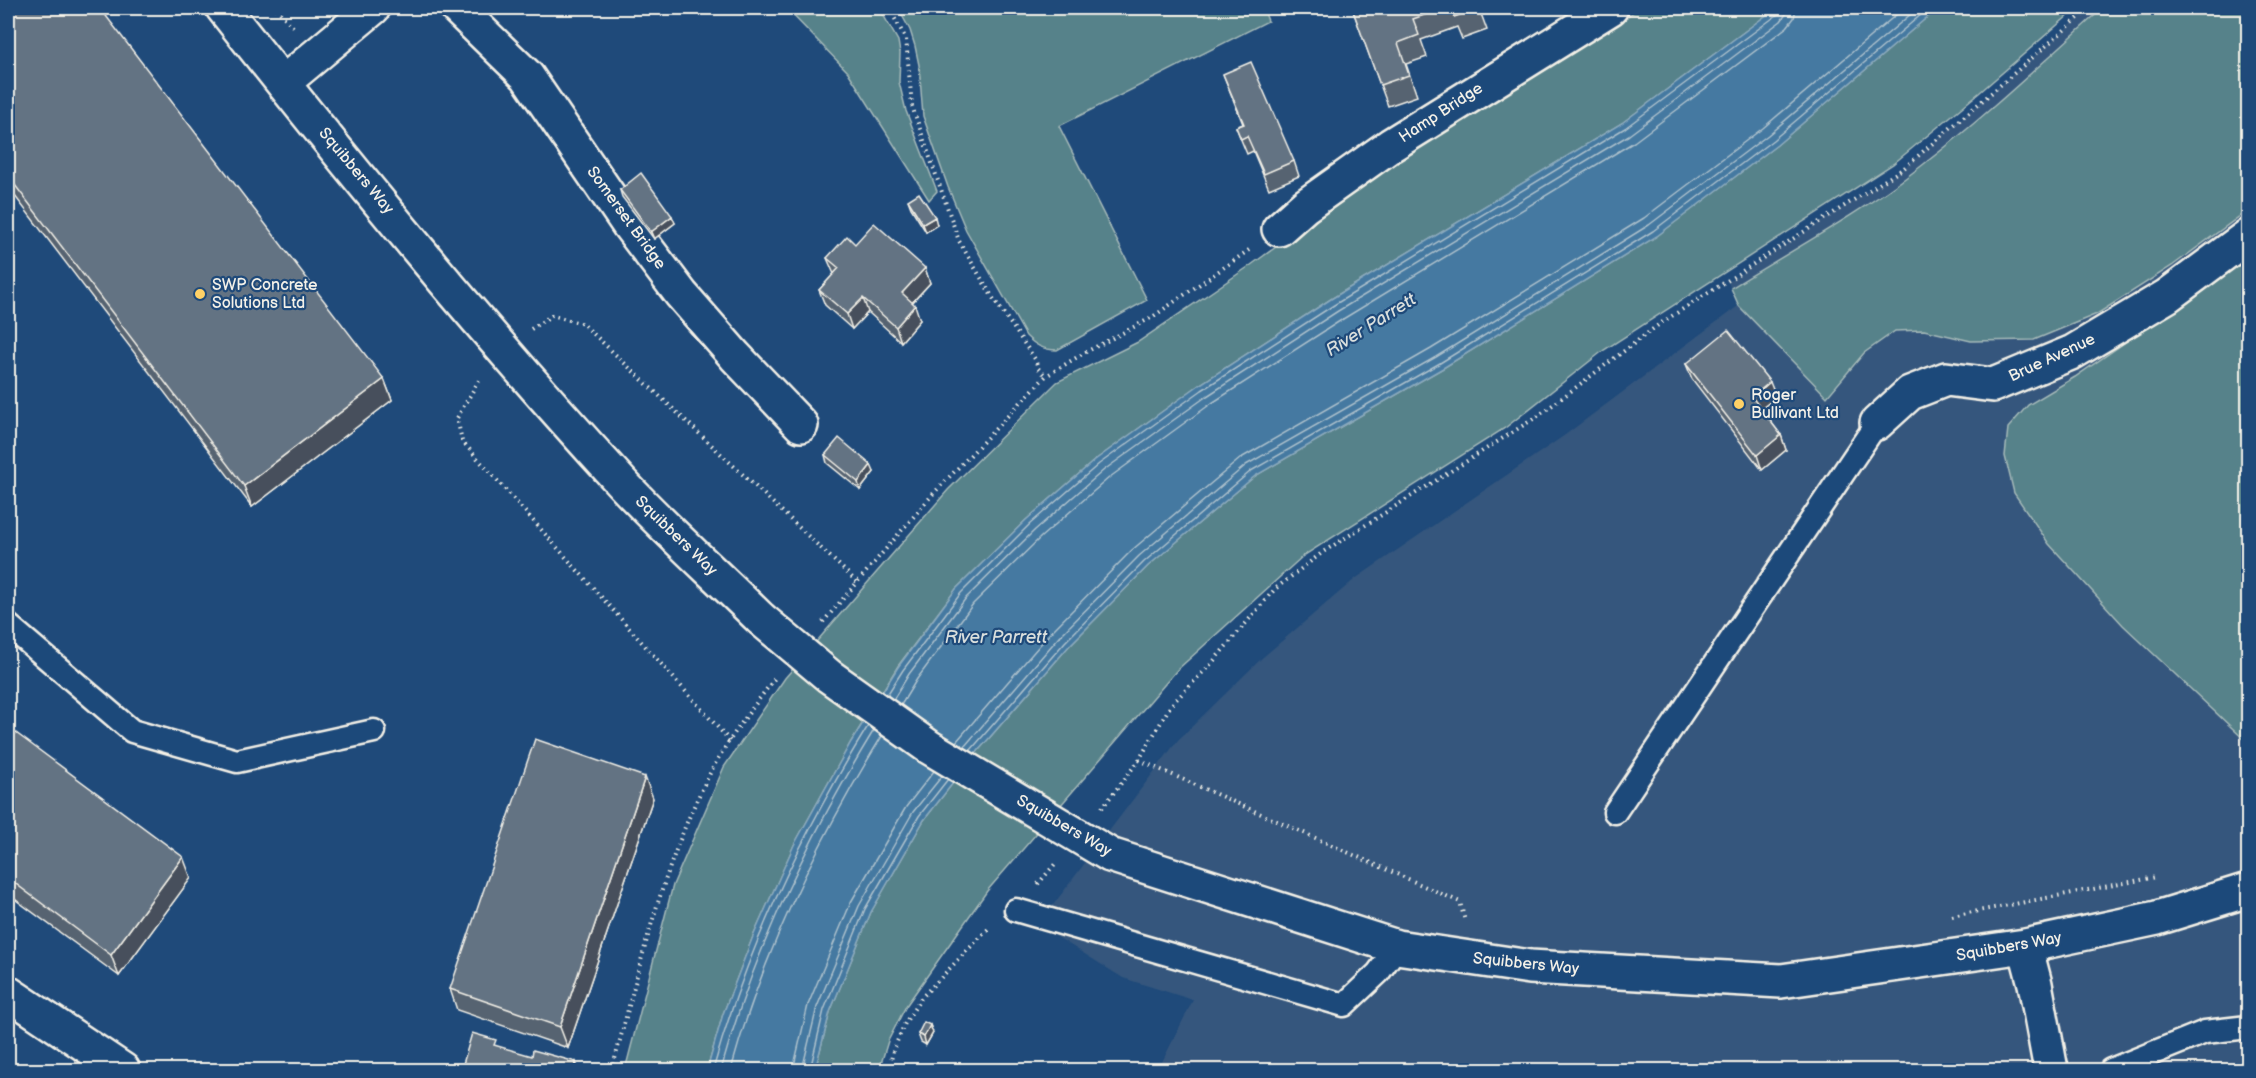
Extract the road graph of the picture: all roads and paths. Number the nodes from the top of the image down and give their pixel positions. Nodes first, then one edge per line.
1 (223, 8) edge
2 (373, 8) edge
3 (457, 8) edge
4 (889, 8) edge
5 (1611, 8) edge
6 (2090, 8) edge
7 (283, 83) junction
8 (1279, 229) joint
9 (2248, 236) edge
10 (528, 330) dead end
11 (1047, 376) junction
12 (479, 380) dead end
13 (1877, 423) joint
14 (801, 425) dead end
15 (858, 583) junction
16 (8, 625) edge
17 (819, 627) dead end
18 (780, 671) dead end
19 (374, 730) dead end
20 (730, 741) junction
21 (1139, 760) junction
22 (1112, 797) dead end
23 (1615, 812) dead end
24 (2166, 875) dead end
25 (2248, 891) edge
26 (1016, 910) joint
27 (1943, 918) dead end
28 (1465, 923) dead end
29 (2025, 946) junction
30 (1397, 947) junction
31 (8, 993) edge
32 (2248, 1027) edge
33 (123, 1071) edge
34 (612, 1071) edge
35 (889, 1071) edge
36 (2051, 1071) edge
37 (2111, 1071) edge

1 - 7 street, Squibbers Way
2 - 7 street
3 - 14 street, Somerset Bridge
4 - 11 path
5 - 8 street, Hamp Bridge
6 - 21 path
7 - 30 street, Squibbers Way, bridge
8 - 11 path
9 - 13 street, Brue Avenue
10 - 15 path
11 - 15 path
12 - 20 path
13 - 23 lane
15 - 17 path
16 - 19 lane
18 - 20 path
20 - 34 path
21 - 22 path
21 - 28 path
24 - 27 path
25 - 29 street, Squibbers Way
26 - 30 lane
26 - 35 path
29 - 30 street, Squibbers Way
29 - 36 street
31 - 33 street
32 - 37 lane

